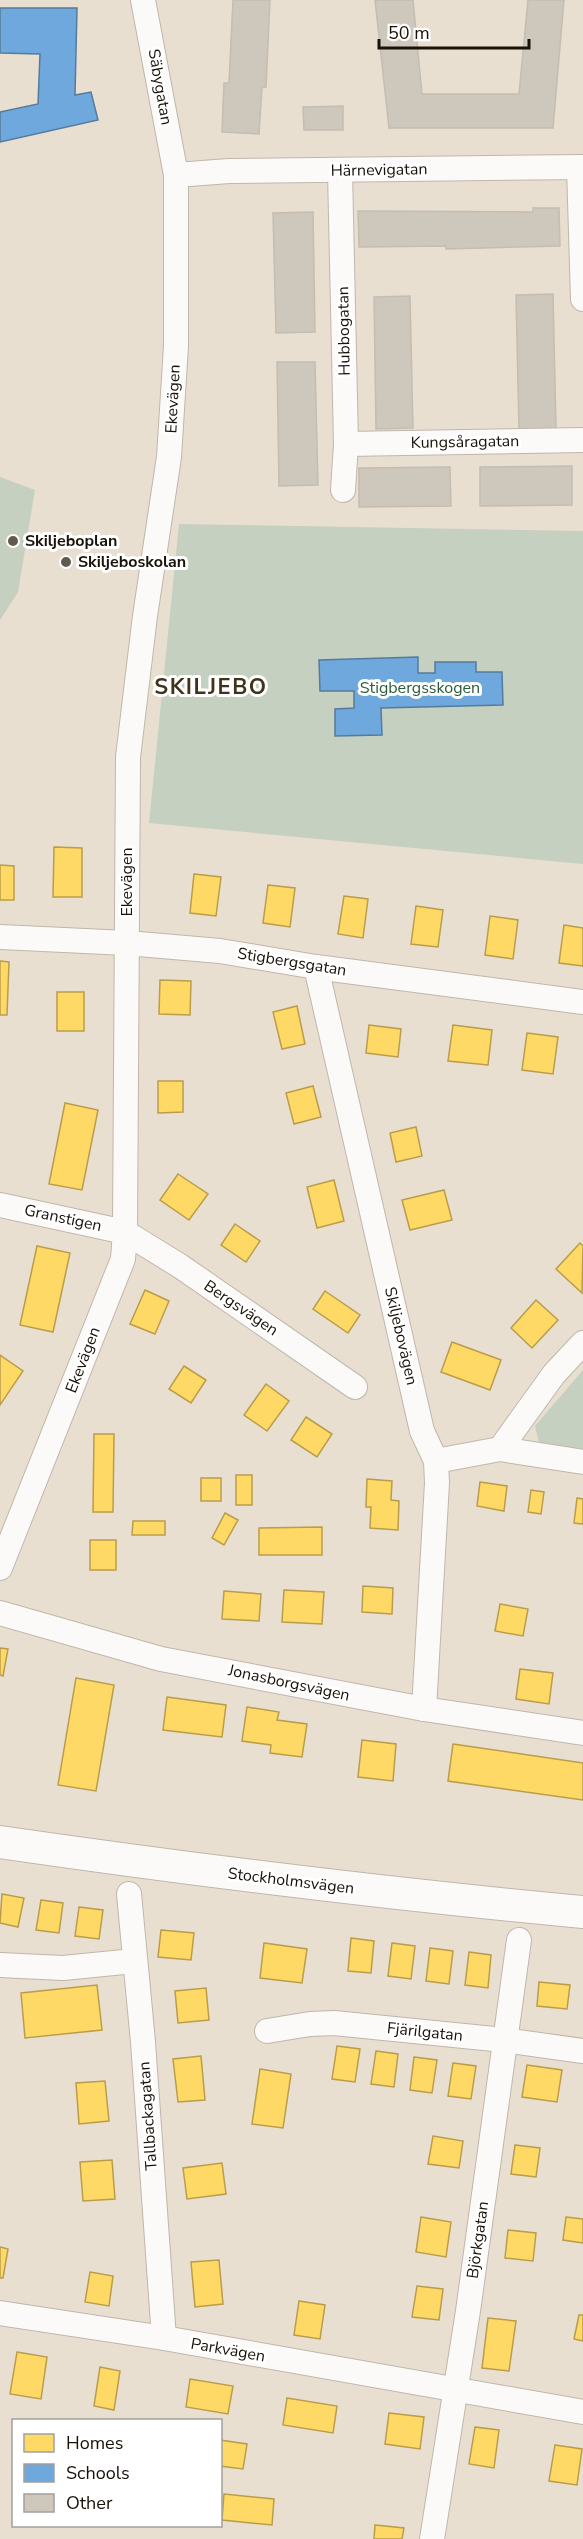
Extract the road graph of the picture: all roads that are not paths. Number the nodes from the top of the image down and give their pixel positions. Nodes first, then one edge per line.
1 (143, 0) edge
2 (581, 167) edge
3 (340, 171) junction
4 (176, 175) junction
5 (583, 299) edge
6 (583, 440) edge
7 (346, 444) junction
8 (343, 490) dead end
9 (0, 937) edge
10 (127, 943) junction
11 (316, 967) junction
12 (583, 1002) edge
13 (0, 1205) edge
14 (125, 1232) junction
15 (583, 1343) edge
16 (355, 1387) dead end
17 (500, 1449) junction
18 (436, 1461) junction
19 (583, 1462) edge
20 (6, 1540) edge
21 (0, 1568) edge
22 (0, 1613) edge
23 (424, 1710) junction
24 (583, 1733) edge
25 (0, 1842) edge
26 (129, 1894) dead end
27 (583, 1912) edge
28 (519, 1940) dead end
29 (134, 1961) junction
30 (0, 1965) edge
31 (267, 2031) dead end
32 (504, 2040) junction
33 (583, 2051) edge
34 (0, 2313) edge
35 (164, 2338) junction
36 (454, 2390) junction
37 (583, 2412) edge
38 (432, 2539) edge

1 - 4 street, Säbygatan
2 - 3 street, Härnevigatan
2 - 5 street
3 - 4 street, Härnevigatan
3 - 7 street, Hubbogatan
4 - 10 street, Ekevägen
6 - 7 street, Kungsåragatan
7 - 8 street, Hubbogatan
9 - 10 street, Stigbergsgatan
10 - 11 street, Stigbergsgatan
10 - 14 street, Ekevägen
11 - 12 street, Stigbergsgatan
11 - 18 street, Skiljebovägen
13 - 14 street, Granstigen
14 - 16 street, Bergsvägen
14 - 20 street, Ekevägen
15 - 17 street
17 - 18 street
17 - 19 street
18 - 23 street, Skiljebovägen
20 - 21 street, Ekevägen
22 - 23 street, Jonasborgsvägen
23 - 24 street, Jonasborgsvägen
25 - 27 main road, Stockholmsvägen
26 - 29 street, Tallbackagatan
28 - 32 street, Björkgatan
29 - 30 street
29 - 35 street, Tallbackagatan
31 - 32 street, Fjärilgatan
32 - 33 street, Fjärilgatan
32 - 36 street, Björkgatan
34 - 35 street, Parkvägen
35 - 36 street, Parkvägen
36 - 37 street, Parkvägen
36 - 38 street, Björkgatan

